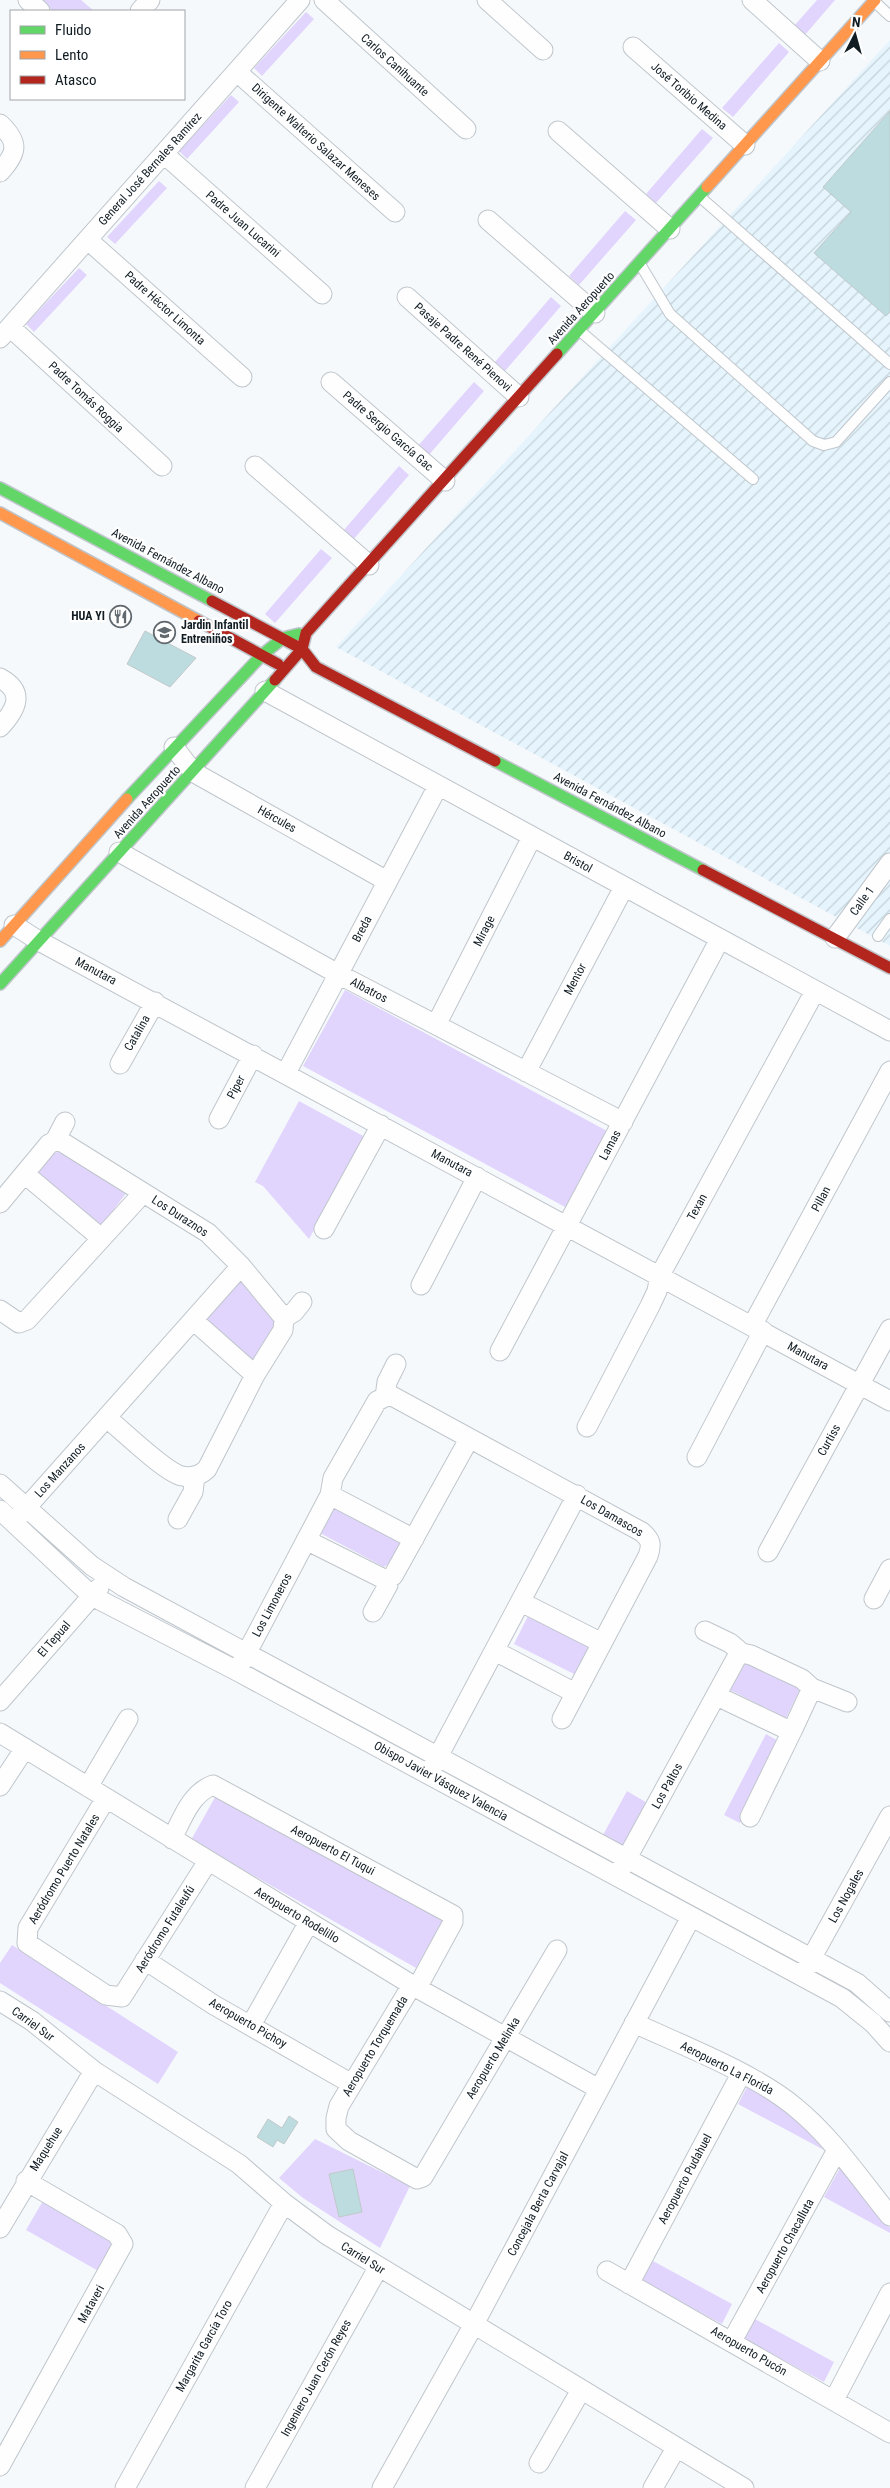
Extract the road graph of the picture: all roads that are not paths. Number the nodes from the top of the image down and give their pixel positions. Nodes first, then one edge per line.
1 (28, 0) edge
2 (150, 0) edge
3 (300, 0) edge
4 (324, 0) edge
5 (487, 0) edge
6 (752, 0) edge
7 (875, 1) edge
8 (39, 10) edge
9 (141, 10) edge
10 (890, 16) edge
11 (633, 47) dead end
12 (543, 50) dead end
13 (820, 61) junction
14 (237, 72) junction
15 (0, 124) edge
16 (466, 129) dead end
17 (558, 131) dead end
18 (745, 145) junction
19 (164, 154) junction
20 (0, 172) edge
21 (699, 196) junction
22 (395, 212) dead end
23 (488, 220) dead end
24 (670, 229) junction
25 (88, 240) junction
26 (640, 263) junction
27 (322, 294) dead end
28 (407, 297) dead end
29 (595, 313) junction
30 (579, 330) junction
31 (5, 332) edge
32 (890, 364) edge
33 (242, 377) dead end
34 (331, 382) dead end
35 (890, 382) edge
36 (519, 397) junction
37 (162, 466) dead end
38 (255, 466) dead end
39 (753, 479) dead end
40 (445, 480) junction
41 (0, 488) edge
42 (0, 512) edge
43 (369, 565) junction
44 (306, 633) junction
45 (283, 638) junction
46 (302, 649) junction
47 (262, 655) junction
48 (316, 667) junction
49 (286, 668) junction
50 (0, 678) edge
51 (265, 692) junction
52 (0, 727) edge
53 (174, 748) junction
54 (193, 772) junction
55 (438, 786) junction
56 (532, 837) junction
57 (119, 852) junction
58 (890, 863) edge
59 (387, 881) junction
60 (624, 887) junction
61 (890, 919) edge
62 (14, 925) junction
63 (878, 936) dead end
64 (835, 938) junction
65 (720, 939) junction
66 (0, 941) edge
67 (39, 941) junction
68 (890, 968) edge
69 (338, 974) junction
70 (0, 984) edge
71 (815, 991) junction
72 (155, 1002) junction
73 (436, 1025) junction
74 (890, 1031) edge
75 (253, 1056) junction
76 (120, 1064) dead end
77 (890, 1071) edge
78 (526, 1072) junction
79 (286, 1073) junction
80 (219, 1119) dead end
81 (65, 1122) dead end
82 (623, 1122) junction
83 (381, 1125) junction
84 (55, 1141) junction
85 (26, 1175) junction
86 (476, 1176) junction
87 (143, 1193) junction
88 (0, 1204) edge
89 (567, 1226) junction
90 (324, 1229) dead end
91 (101, 1238) junction
92 (241, 1266) junction
93 (660, 1275) junction
94 (421, 1285) dead end
95 (302, 1302) dead end
96 (0, 1310) edge
97 (284, 1318) junction
98 (193, 1320) junction
99 (758, 1329) junction
100 (890, 1329) edge
101 (500, 1351) dead end
102 (396, 1364) dead end
103 (255, 1375) junction
104 (859, 1384) junction
105 (384, 1397) junction
106 (890, 1401) edge
107 (108, 1419) junction
108 (587, 1427) dead end
109 (470, 1439) junction
110 (697, 1457) dead end
111 (195, 1476) junction
112 (0, 1484) edge
113 (330, 1495) junction
114 (577, 1495) junction
115 (26, 1508) junction
116 (7, 1516) edge
117 (178, 1519) dead end
118 (414, 1539) junction
119 (306, 1540) junction
120 (768, 1552) dead end
121 (890, 1569) edge
122 (108, 1577) junction
123 (388, 1579) junction
124 (92, 1596) junction
125 (874, 1599) dead end
126 (522, 1602) junction
127 (373, 1612) dead end
128 (705, 1631) dead end
129 (602, 1642) junction
130 (495, 1652) junction
131 (247, 1653) junction
132 (742, 1653) junction
133 (237, 1671) junction
134 (812, 1688) junction
135 (3, 1690) edge
136 (575, 1693) junction
137 (717, 1696) junction
138 (846, 1702) dead end
139 (128, 1719) dead end
140 (562, 1719) dead end
141 (793, 1729) junction
142 (0, 1733) edge
143 (25, 1748) junction
144 (438, 1756) junction
145 (429, 1774) junction
146 (0, 1786) edge
147 (88, 1787) junction
148 (106, 1798) junction
149 (890, 1816) edge
150 (750, 1817) dead end
151 (172, 1839) junction
152 (627, 1859) junction
153 (208, 1860) junction
154 (617, 1877) junction
155 (453, 1915) joint
156 (690, 1918) junction
157 (309, 1922) junction
158 (557, 1950) dead end
159 (811, 1958) junction
160 (145, 1960) junction
161 (801, 1976) junction
162 (414, 1986) junction
163 (122, 1997) joint
164 (0, 2001) edge
165 (890, 2012) edge
166 (634, 2023) junction
167 (251, 2025) junction
168 (506, 2038) junction
169 (890, 2042) edge
170 (94, 2071) junction
171 (741, 2074) junction
172 (352, 2084) junction
173 (599, 2089) junction
174 (339, 2106) joint
175 (838, 2150) junction
176 (26, 2181) junction
177 (284, 2203) junction
178 (890, 2216) edge
179 (0, 2228) edge
180 (378, 2268) junction
181 (607, 2271) dead end
182 (629, 2284) junction
183 (890, 2292) edge
184 (473, 2326) junction
185 (732, 2341) junction
186 (581, 2390) junction
187 (834, 2400) junction
188 (890, 2433) edge
189 (676, 2448) junction
190 (539, 2463) dead end
191 (0, 2466) edge
192 (390, 2485) edge
193 (125, 2488) edge
194 (255, 2488) edge
195 (653, 2488) edge
196 (744, 2488) edge

1 - 8 street
2 - 9 street
3 - 14 street, General José Bernales Ramírez
4 - 16 street, Carlos Canihuante
5 - 12 street
6 - 13 street
7 - 10 lane
7 - 13 street, Avenida Aeropuerto
11 - 18 street, José Toribio Medina
13 - 18 street, Avenida Aeropuerto
14 - 19 street, General José Bernales Ramírez
14 - 22 street, Dirigente Walterio Salazar Meneses
15 - 20 street
17 - 24 street
18 - 21 street, Avenida Aeropuerto
19 - 25 street, General José Bernales Ramírez
19 - 27 street, Padre Juan Lucarini
21 - 24 street, Avenida Aeropuerto
21 - 32 lane
23 - 29 street
24 - 26 street, Avenida Aeropuerto
25 - 31 street, General José Bernales Ramírez
25 - 33 street, Padre Héctor Limonta
26 - 29 street, Avenida Aeropuerto
26 - 35 lane
28 - 36 street, Pasaje Padre René Pienovi
29 - 30 street, Avenida Aeropuerto
30 - 36 street, Avenida Aeropuerto
30 - 39 lane
31 - 37 street, Padre Tomás Roggia
34 - 40 street, Padre Sergio García Gac
36 - 40 street, Avenida Aeropuerto
38 - 43 street
40 - 43 street, Avenida Aeropuerto
41 - 45 street, Avenida Fernández Albano
42 - 47 street
43 - 44 street, Avenida Aeropuerto
44 - 45 street, Avenida Aeropuerto
44 - 46 street, Avenida Aeropuerto
45 - 46 street, Avenida Fernández Albano
45 - 47 street, Avenida Aeropuerto
46 - 48 street, Avenida Fernández Albano
46 - 49 street, Avenida Aeropuerto
47 - 49 street
47 - 53 street, Avenida Aeropuerto
48 - 49 street, Avenida Fernández Albano
48 - 64 street, Avenida Fernández Albano
49 - 51 street, Avenida Aeropuerto
50 - 52 street
51 - 54 street, Avenida Aeropuerto
51 - 55 street, Bristol
53 - 54 street, Hércules
53 - 62 street, Avenida Aeropuerto
54 - 57 street, Avenida Aeropuerto
54 - 59 street, Hércules
55 - 56 street, Bristol
55 - 59 street, Breda
56 - 60 street, Bristol
56 - 73 street, Mirage
57 - 67 street, Avenida Aeropuerto
57 - 69 street, Albatros
58 - 64 street, Calle 1
59 - 69 street, Breda
60 - 65 street, Bristol
60 - 78 street, Mentor
61 - 63 lane
62 - 66 street, Avenida Aeropuerto
62 - 67 street, Manutara
64 - 68 street, Avenida Fernández Albano
65 - 71 street, Bristol
65 - 82 street, Lamas
67 - 70 street, Avenida Aeropuerto
67 - 72 street, Manutara
69 - 73 street, Albatros
69 - 79 street, Breda
71 - 74 street, Bristol
71 - 93 street, Texan
72 - 75 street, Manutara
72 - 76 street, Catalina
73 - 78 street, Albatros
75 - 79 street, Manutara
75 - 80 street, Piper
77 - 99 street, Pillan
78 - 82 street, Albatros
79 - 83 street, Manutara
81 - 84 street
82 - 89 street, Lamas
83 - 86 street, Manutara
83 - 90 street
84 - 85 street
84 - 87 street, Los Duraznos
85 - 88 street
85 - 91 street
86 - 89 street, Manutara
86 - 94 street
87 - 91 street
87 - 92 street, Los Duraznos
89 - 93 street, Manutara
89 - 101 street, Lamas
91 - 96 street
92 - 97 street, Los Duraznos
92 - 98 street, Los Manzanos
93 - 99 street, Manutara
93 - 108 street, Texan
95 - 97 street
97 - 103 street
98 - 103 street
98 - 107 street, Los Manzanos
99 - 104 street, Manutara
99 - 110 street, Pillan
100 - 104 street, Curtiss
102 - 105 street, Los Limoneros
103 - 111 street
104 - 106 street, Manutara
104 - 120 street, Curtiss
105 - 109 street
105 - 113 street, Los Limoneros
107 - 111 street
107 - 115 street, Los Manzanos
109 - 114 street
109 - 118 street
111 - 117 street
112 - 115 street, Obispo Javier Vásquez Valencia
113 - 118 street
113 - 119 street, Los Limoneros
114 - 126 street, Los Damascos
114 - 129 street, Los Damascos
115 - 116 street, Los Manzanos
115 - 122 street, Obispo Javier Vásquez Valencia
116 - 124 street, Obispo Javier Vásquez Valencia
118 - 123 street
119 - 123 street
119 - 131 street, Los Limoneros
121 - 125 street
122 - 124 street, El Tepual
122 - 131 street, Obispo Javier Vásquez Valencia
123 - 127 street
124 - 133 street, Obispo Javier Vásquez Valencia
124 - 135 street, El Tepual
126 - 129 street
126 - 130 street, Los Damascos
128 - 132 street
129 - 136 street, Los Damascos
130 - 136 street
130 - 144 street, Los Damascos
131 - 133 street, Los Limoneros
131 - 144 street, Obispo Javier Vásquez Valencia
132 - 134 street
132 - 137 street, Los Paltos
133 - 145 street, Obispo Javier Vásquez Valencia
134 - 138 street
134 - 141 street
136 - 140 street, Los Damascos
137 - 141 street
137 - 152 street, Los Paltos
139 - 147 street
141 - 150 street
142 - 143 street, Aeropuerto Rodelillo
143 - 146 street
143 - 147 street, Aeropuerto Rodelillo
144 - 145 street, Los Damascos
144 - 152 street, Obispo Javier Vásquez Valencia
145 - 154 street, Obispo Javier Vásquez Valencia
147 - 148 street, Aeropuerto Rodelillo
148 - 151 street, Aeropuerto Rodelillo
148 - 163 street, Aeródromo Puerto Natales
149 - 159 street, Los Nogales
151 - 153 street, Aeropuerto Rodelillo
151 - 155 street, Aeropuerto El Tuqui
152 - 154 street, Los Paltos
152 - 159 street, Obispo Javier Vásquez Valencia
153 - 157 street, Aeropuerto Rodelillo
153 - 160 street, Aeródromo Futaleufú
154 - 156 street, Obispo Javier Vásquez Valencia
155 - 162 street, Aeropuerto Torquemada
156 - 161 street, Obispo Javier Vásquez Valencia
156 - 166 street, Concejala Berta Carvajal
157 - 162 street, Aeropuerto Rodelillo
157 - 167 street
158 - 168 street, Aeropuerto Melinka
159 - 161 street, Los Nogales
159 - 165 street, Obispo Javier Vásquez Valencia
160 - 163 street, Aeródromo Futaleufú
160 - 167 street, Aeropuerto Pichoy
161 - 169 street, Obispo Javier Vásquez Valencia
162 - 168 street, Aeropuerto Rodelillo
162 - 172 street, Aeropuerto Torquemada
164 - 170 street, Carriel Sur
166 - 171 street, Aeropuerto La Florida
166 - 173 street, Concejala Berta Carvajal
167 - 172 street, Aeropuerto Pichoy
168 - 173 street, Aeropuerto Rodelillo
168 - 174 street, Aeropuerto Melinka
170 - 176 street, Maquehue
170 - 177 street, Carriel Sur
171 - 175 street, Aeropuerto La Florida
171 - 182 street, Aeropuerto Pudahuel
172 - 174 street, Aeropuerto Torquemada
173 - 184 street, Concejala Berta Carvajal
175 - 178 street, Aeropuerto La Florida
175 - 185 street, Aeropuerto Chacalluta
176 - 179 street, Maquehue
176 - 191 street, Mataveri
177 - 180 street, Carriel Sur
177 - 193 street, Margarita García Toro
180 - 184 street, Carriel Sur
180 - 194 street, Ingeniero Juan Cerón Reyes
181 - 182 street, Aeropuerto Pucón
182 - 185 street, Aeropuerto Pucón
183 - 187 street
184 - 186 street, Carriel Sur
184 - 192 street, Concejala Berta Carvajal
185 - 187 street, Aeropuerto Pucón
186 - 189 street, Carriel Sur
186 - 190 street
187 - 188 street, Aeropuerto Pucón
189 - 195 street
189 - 196 street, Carriel Sur

